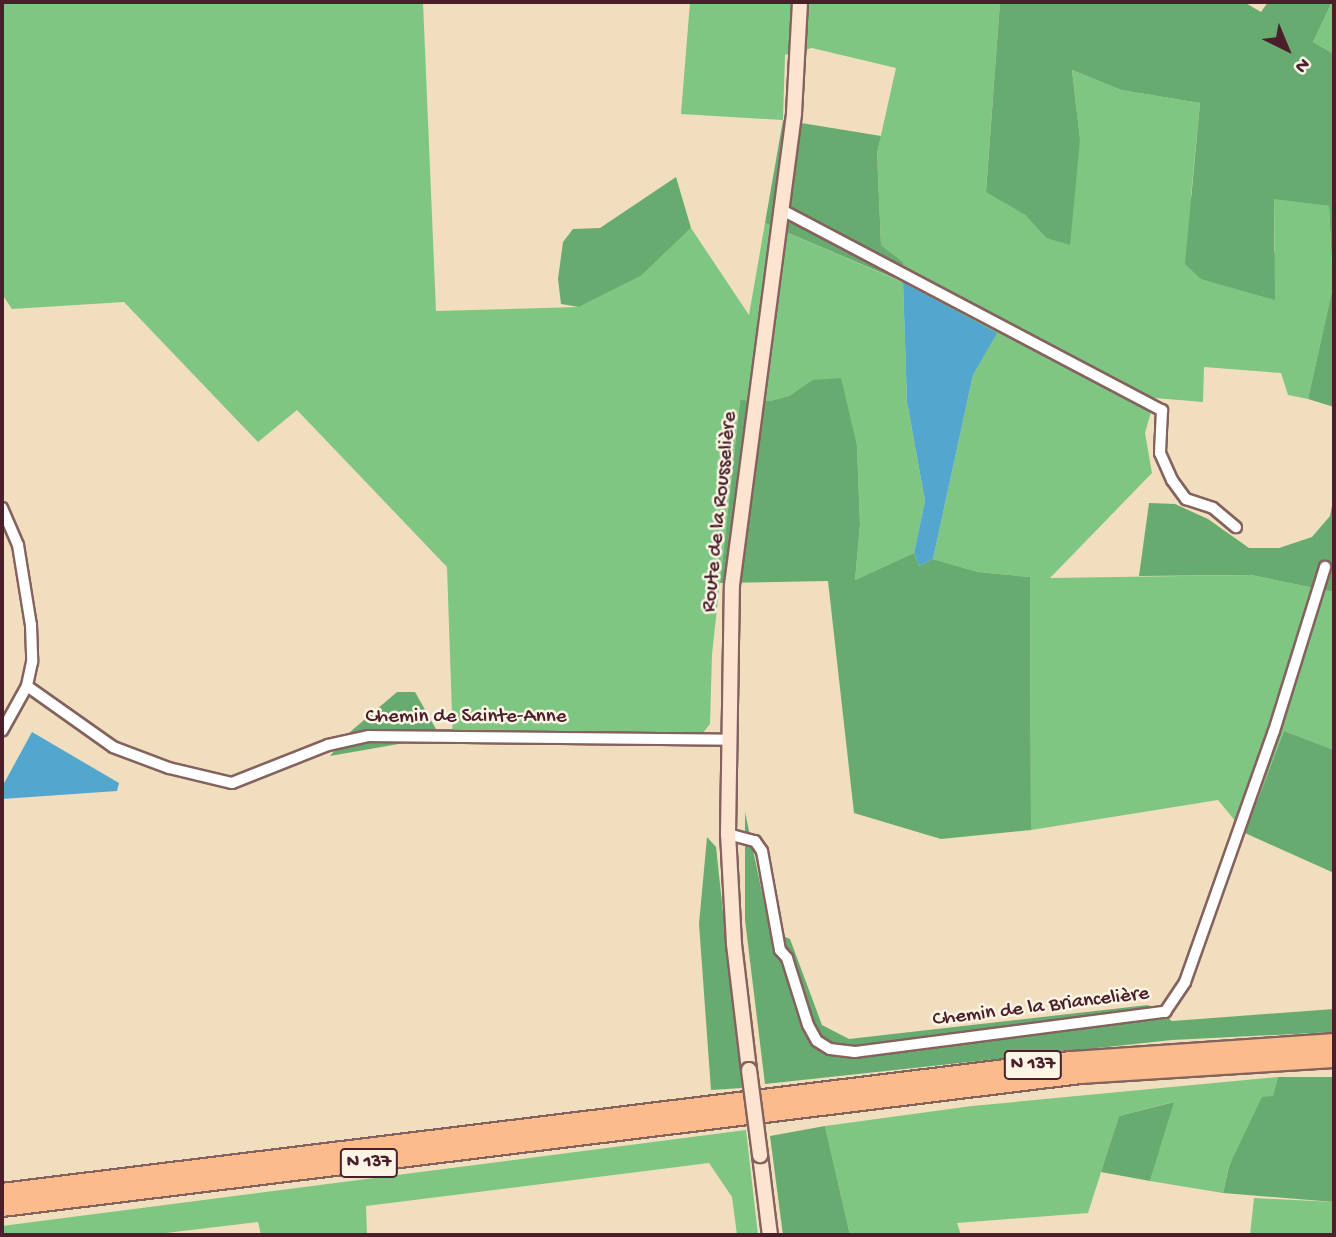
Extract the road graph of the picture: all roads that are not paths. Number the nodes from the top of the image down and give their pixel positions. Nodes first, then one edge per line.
1 (800, 2) edge
2 (780, 209) junction
3 (2, 508) edge
4 (1236, 527) dead end
5 (1325, 567) dead end
6 (27, 686) junction
7 (2, 731) edge
8 (729, 740) junction
9 (728, 834) junction
10 (1334, 1043) edge
11 (1334, 1058) edge
12 (2, 1193) edge
13 (2, 1207) edge
14 (770, 1235) edge

1 - 2 street, Route de la Rousselière
2 - 4 street
2 - 8 street, Route de la Rousselière
3 - 6 street
5 - 9 street, Chemin de la Briancelière
6 - 7 street
6 - 8 street, Chemin de Sainte-Anne
8 - 9 street, Route de la Rousselière
9 - 14 street, Route de la Rousselière, bridge
10 - 12 highway, N 137
11 - 13 highway, N 137

